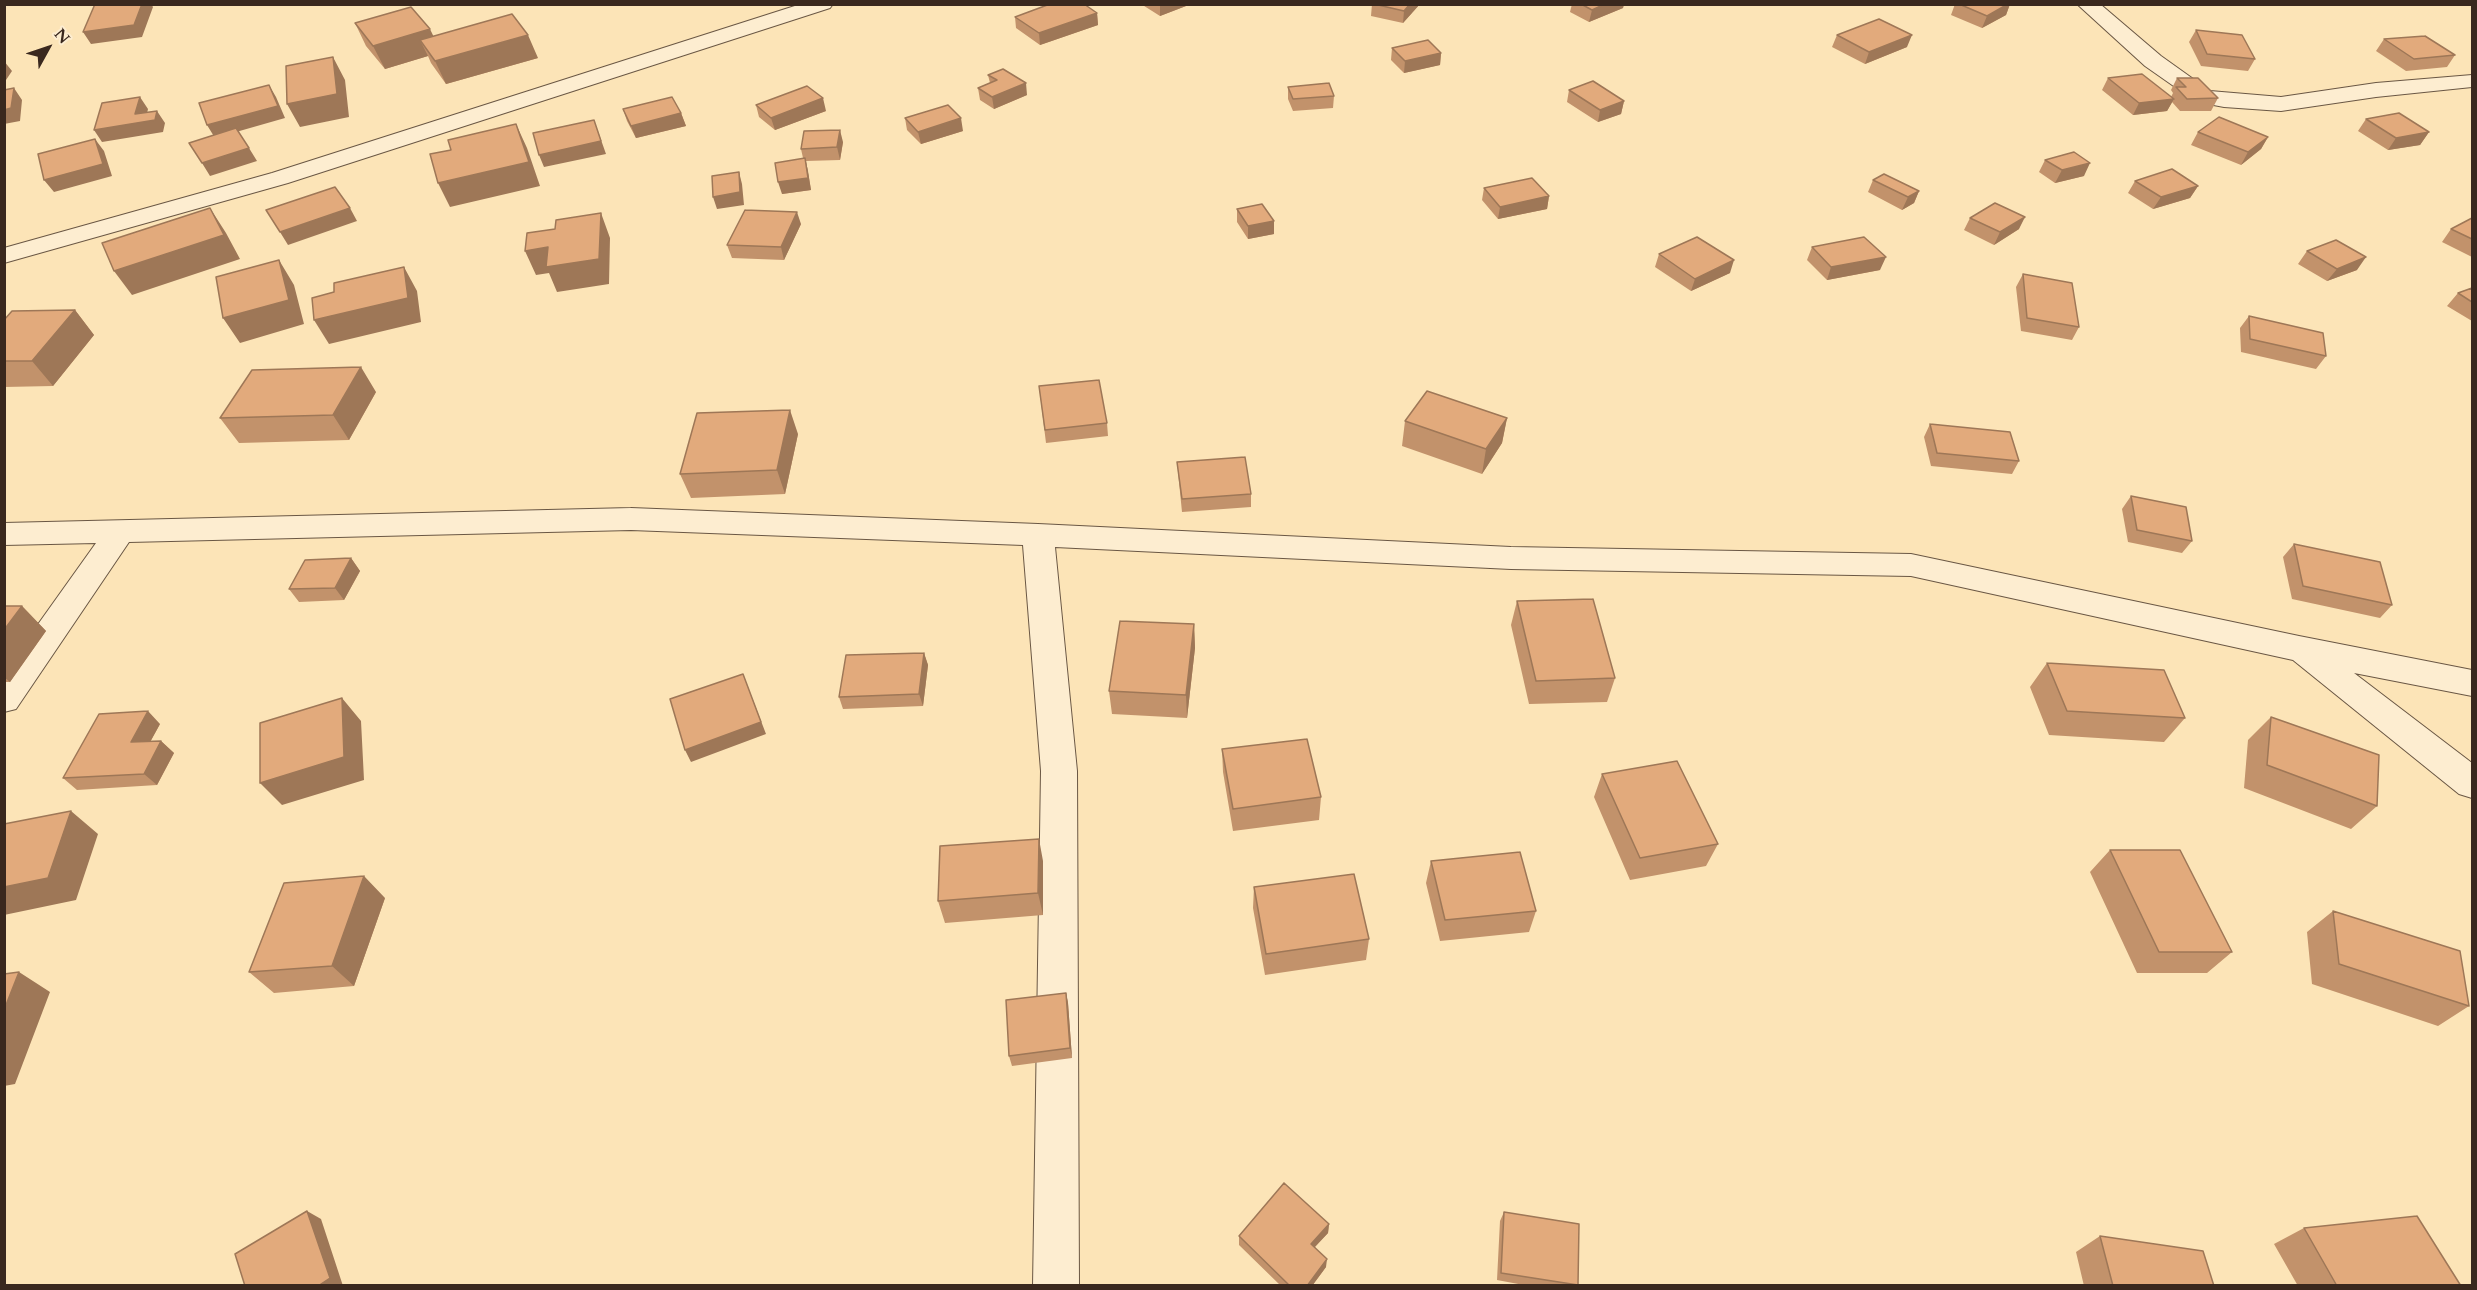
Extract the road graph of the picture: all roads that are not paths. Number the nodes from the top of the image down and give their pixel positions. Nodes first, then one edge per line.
1 (823, 4) edge
2 (2087, 4) edge
3 (2472, 81) edge
4 (4, 256) edge
5 (120, 532) junction
6 (4, 534) edge
7 (1038, 535) junction
8 (2299, 649) junction
9 (2472, 683) edge
10 (4, 699) edge
11 (2472, 783) edge
12 (1056, 1286) edge

1 - 4 street
2 - 3 street
5 - 6 street
5 - 7 street
5 - 10 street
7 - 8 street
7 - 12 street
8 - 9 street
8 - 11 street

